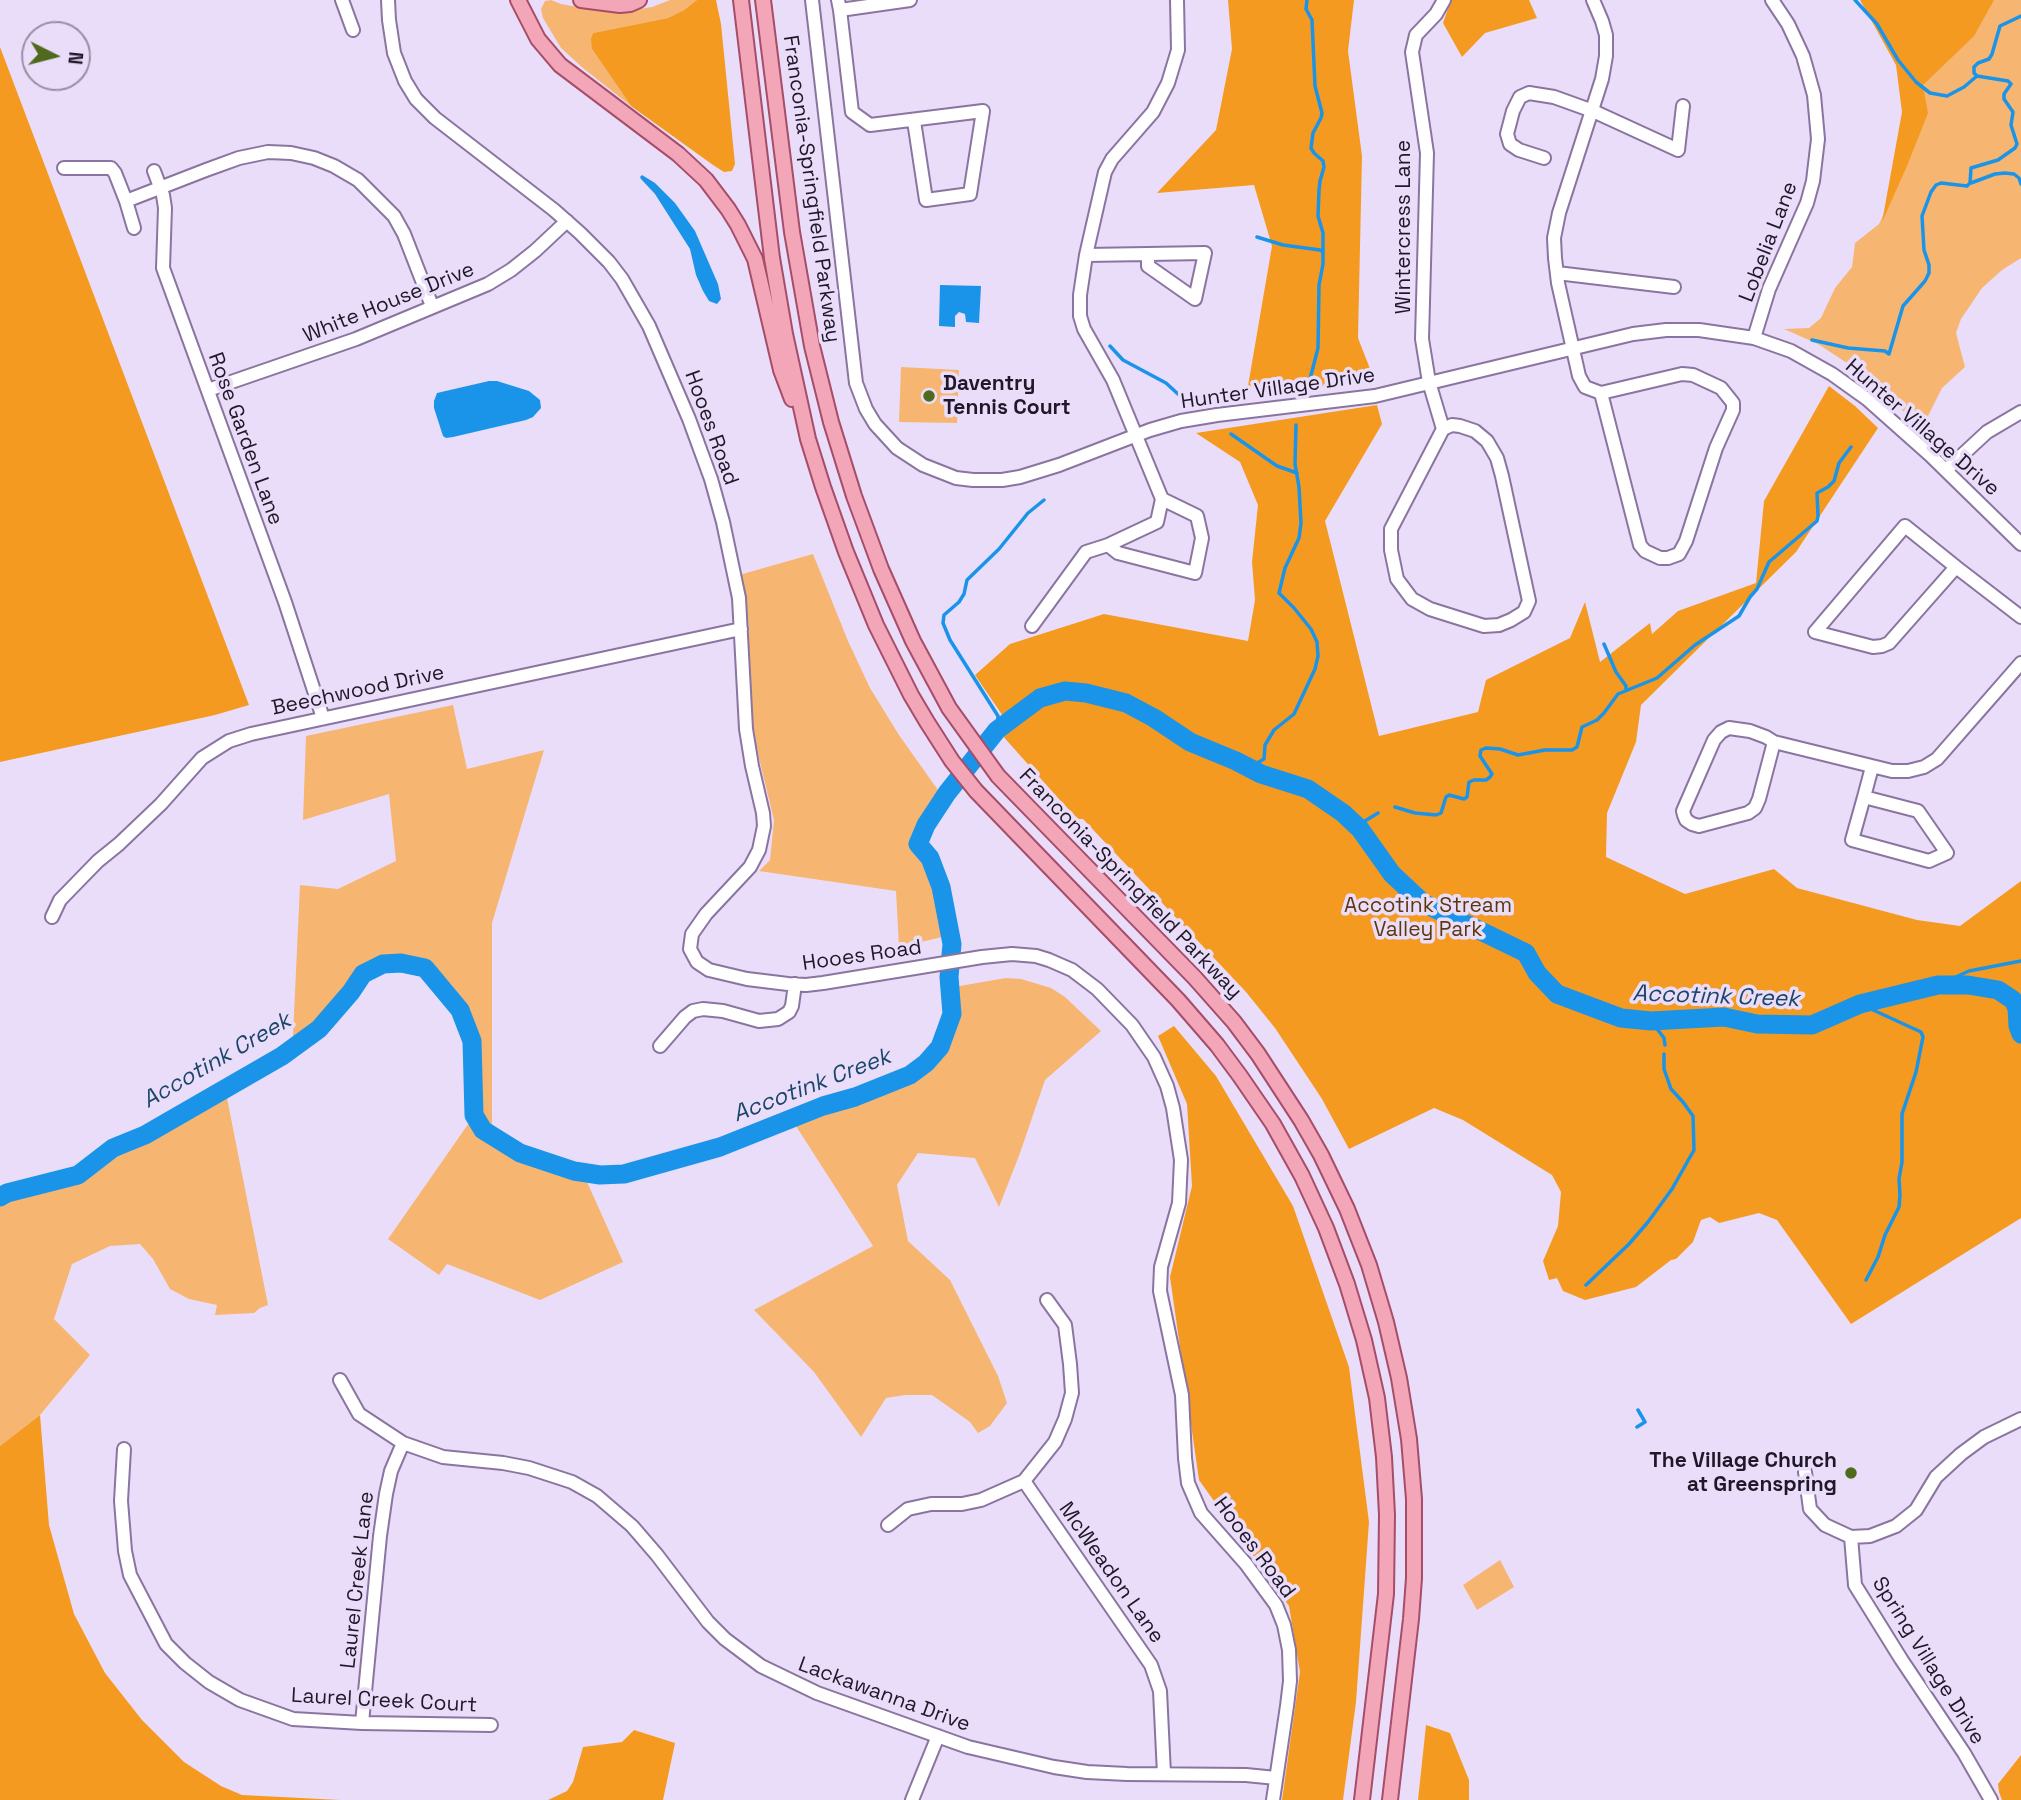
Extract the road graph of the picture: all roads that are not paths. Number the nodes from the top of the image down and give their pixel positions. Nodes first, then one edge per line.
1 (342, 0) edge
2 (388, 0) edge
3 (518, 0) edge
4 (581, 0) edge
5 (639, 0) edge
6 (741, 0) edge
7 (763, 0) edge
8 (771, 0) edge
9 (812, 0) edge
10 (910, 0) edge
11 (1178, 0) edge
12 (1444, 0) edge
13 (1593, 0) edge
14 (1772, 0) edge
15 (839, 5) edge
16 (353, 30) dead end
17 (1682, 106) dead end
18 (1593, 111) junction
19 (779, 118) junction
20 (914, 121) junction
21 (1544, 158) dead end
22 (64, 168) dead end
23 (154, 171) dead end
24 (160, 188) junction
25 (126, 201) junction
26 (567, 220) junction
27 (134, 228) dead end
28 (1086, 254) junction
29 (1148, 254) junction
30 (1557, 273) junction
31 (1674, 287) dead end
32 (432, 306) junction
33 (1755, 338) junction
34 (1574, 348) junction
35 (1429, 382) junction
36 (208, 390) junction
37 (1601, 393) junction
38 (2021, 412) edge
39 (1443, 429) junction
40 (1135, 436) junction
41 (808, 439) junction
42 (1946, 470) junction
43 (1162, 499) junction
44 (2021, 544) edge
45 (1108, 545) junction
46 (1956, 568) junction
47 (2021, 617) edge
48 (1031, 626) dead end
49 (741, 629) junction
50 (2021, 663) edge
51 (323, 718) junction
52 (1774, 742) junction
53 (1872, 767) junction
54 (1864, 797) junction
55 (52, 916) dead end
56 (795, 985) junction
57 (660, 1046) dead end
58 (1047, 1300) dead end
59 (340, 1380) dead end
60 (2021, 1419) edge
61 (403, 1443) junction
62 (124, 1449) dead end
63 (1805, 1472) dead end
64 (1024, 1481) junction
65 (888, 1525) dead end
66 (1851, 1537) junction
67 (362, 1723) junction
68 (491, 1725) dead end
69 (937, 1736) junction
70 (1164, 1774) junction
71 (1276, 1778) junction
72 (912, 1800) edge
73 (1273, 1800) edge
74 (1362, 1800) edge
75 (1390, 1800) edge
76 (1991, 1800) edge

1 - 16 street
2 - 26 street, Hooes Road
3 - 41 main road
4 - 5 main road
6 - 41 main road, Franconia-Springfield Parkway
7 - 19 main road, Franconia-Springfield Parkway
8 - 19 main road
9 - 40 street, Hunter Village Drive
10 - 15 street
11 - 28 street
12 - 35 street, Wintercress Lane
13 - 18 street
14 - 33 street, Lobelia Lane
15 - 20 street
17 - 18 street
18 - 21 street
18 - 30 street
19 - 75 main road, Franconia-Springfield Parkway
20 - 20 street
22 - 25 street
23 - 24 street, Rose Garden Lane
24 - 25 street
24 - 32 street
24 - 36 street, Rose Garden Lane
25 - 27 street
26 - 32 street, White House Drive
26 - 49 street, Hooes Road
28 - 29 street
28 - 40 street
29 - 29 street
30 - 31 street
30 - 34 street
32 - 36 street, White House Drive
33 - 34 street, Hunter Village Drive
33 - 42 street, Hunter Village Drive
34 - 35 street, Hunter Village Drive
34 - 37 street
35 - 39 street, Wintercress Lane
35 - 40 street, Hunter Village Drive
36 - 51 street, Rose Garden Lane
37 - 37 street
38 - 42 street
39 - 39 street
40 - 43 street
41 - 74 main road, Franconia-Springfield Parkway
42 - 44 street, Hunter Village Drive
43 - 45 street
43 - 45 street
45 - 48 street
46 - 46 street
46 - 47 street
49 - 51 street, Beechwood Drive
49 - 56 street, Hooes Road
50 - 53 street
51 - 55 street, Beechwood Drive
52 - 52 street
52 - 53 street
53 - 54 street
54 - 54 street
56 - 57 street
56 - 71 street, Hooes Road
58 - 64 street
59 - 61 street, Lackawanna Drive
60 - 66 street
61 - 67 street, Laurel Creek Lane
61 - 69 street, Lackawanna Drive
62 - 67 street, Laurel Creek Court
63 - 66 street
64 - 65 street
64 - 70 street, McWeadon Lane
66 - 76 street, Spring Village Drive
67 - 68 street, Laurel Creek Court
69 - 70 street, Lackawanna Drive
69 - 72 street
70 - 71 street, Lackawanna Drive
71 - 73 street, Hooes Road

